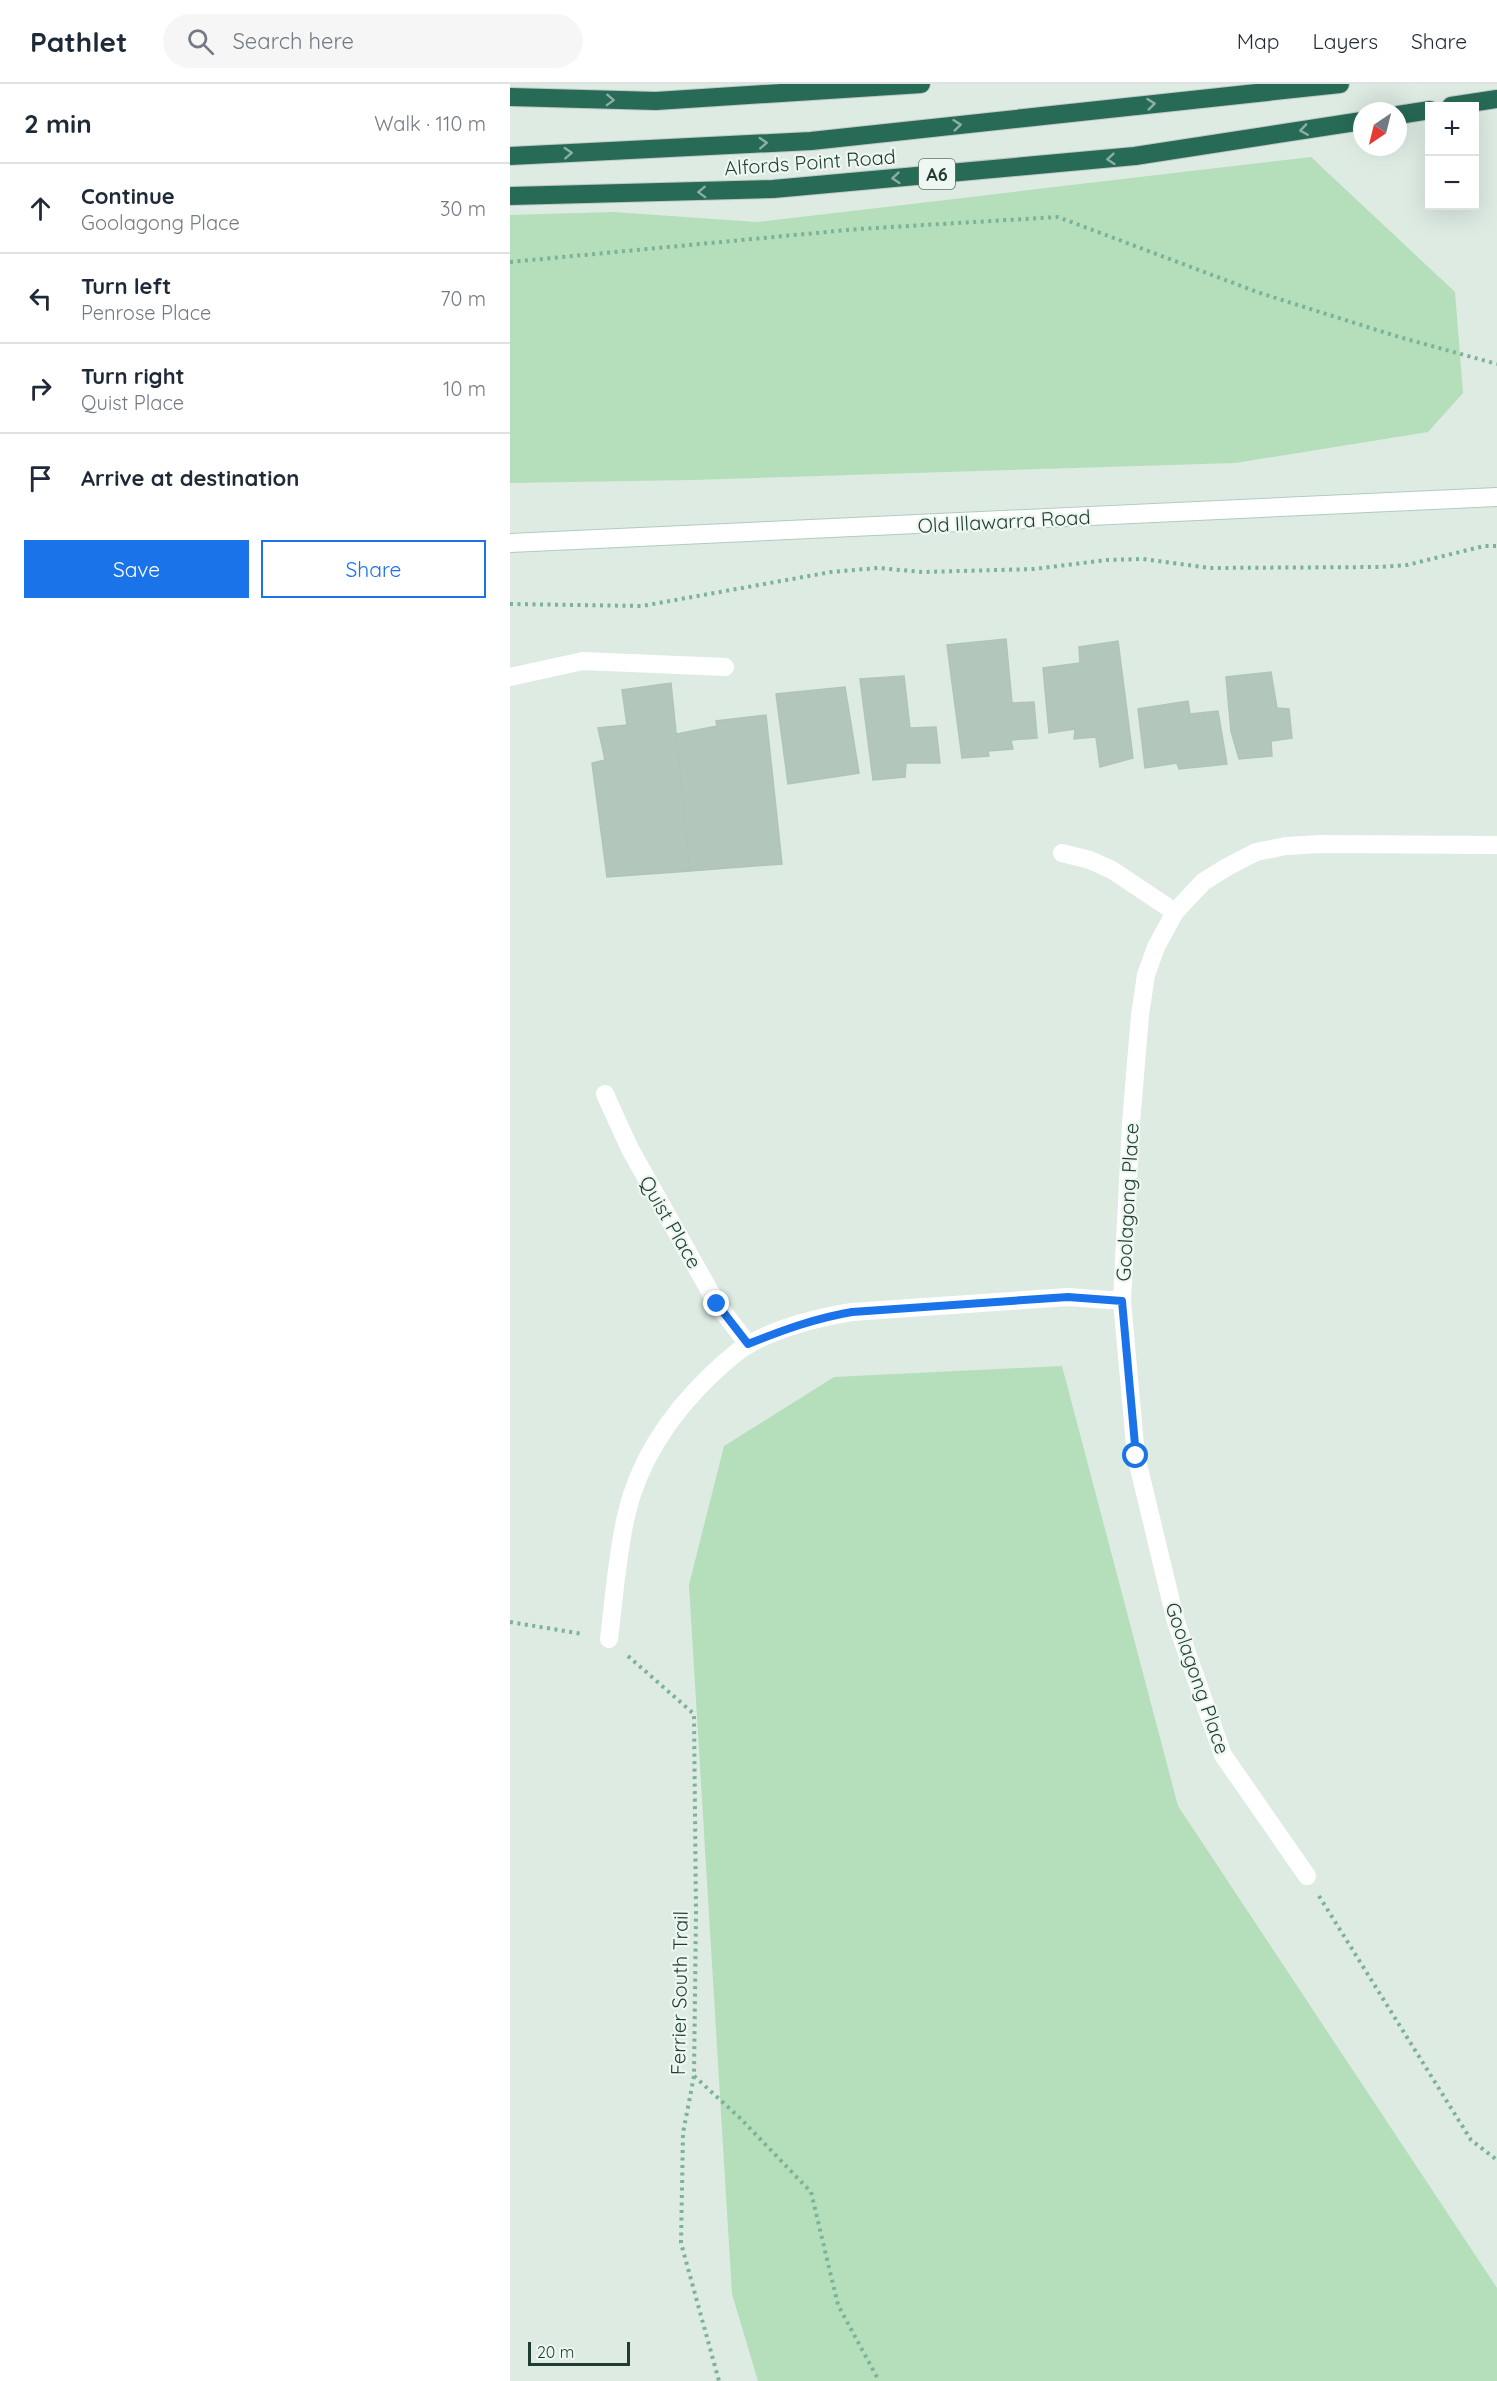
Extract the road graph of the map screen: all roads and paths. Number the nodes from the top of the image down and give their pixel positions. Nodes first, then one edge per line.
1 (921, 84) edge
2 (1340, 84) edge
3 (510, 97) edge
4 (1497, 99) edge
5 (1477, 102) edge
6 (1425, 111) edge
7 (1407, 114) edge
8 (1353, 121) edge
9 (510, 156) edge
10 (510, 196) edge
11 (510, 262) edge
12 (1497, 364) edge
13 (1497, 497) edge
14 (510, 543) edge
15 (1497, 546) edge
16 (510, 604) edge
17 (725, 667) dead end
18 (510, 677) edge
19 (1497, 845) edge
20 (1062, 853) dead end
21 (1175, 912) junction
22 (605, 1094) dead end
23 (1122, 1301) junction
24 (748, 1344) junction
25 (510, 1622) edge
26 (609, 1639) junction
27 (1307, 1876) joint
28 (694, 2076) junction
29 (1497, 2160) edge
30 (719, 2381) edge
31 (879, 2381) edge

3 -> 1 highway
9 -> 2 highway, Alfords Point Road
4 - 5 highway
6 - 7 highway
8 -> 10 highway, Alfords Point Road / A6
11 - 12 path
13 - 14 street, Old Illawarra Road
15 - 16 path
17 - 18 street
19 - 21 street, Goolagong Place
20 - 21 street
21 - 23 street, Goolagong Place
22 - 24 street, Quist Place
23 - 24 street
23 - 27 street, Goolagong Place
24 - 26 street
25 - 26 path
26 - 28 path, Ferrier South Trail
27 - 29 path
28 - 30 path, Ferrier South Trail
28 - 31 path

